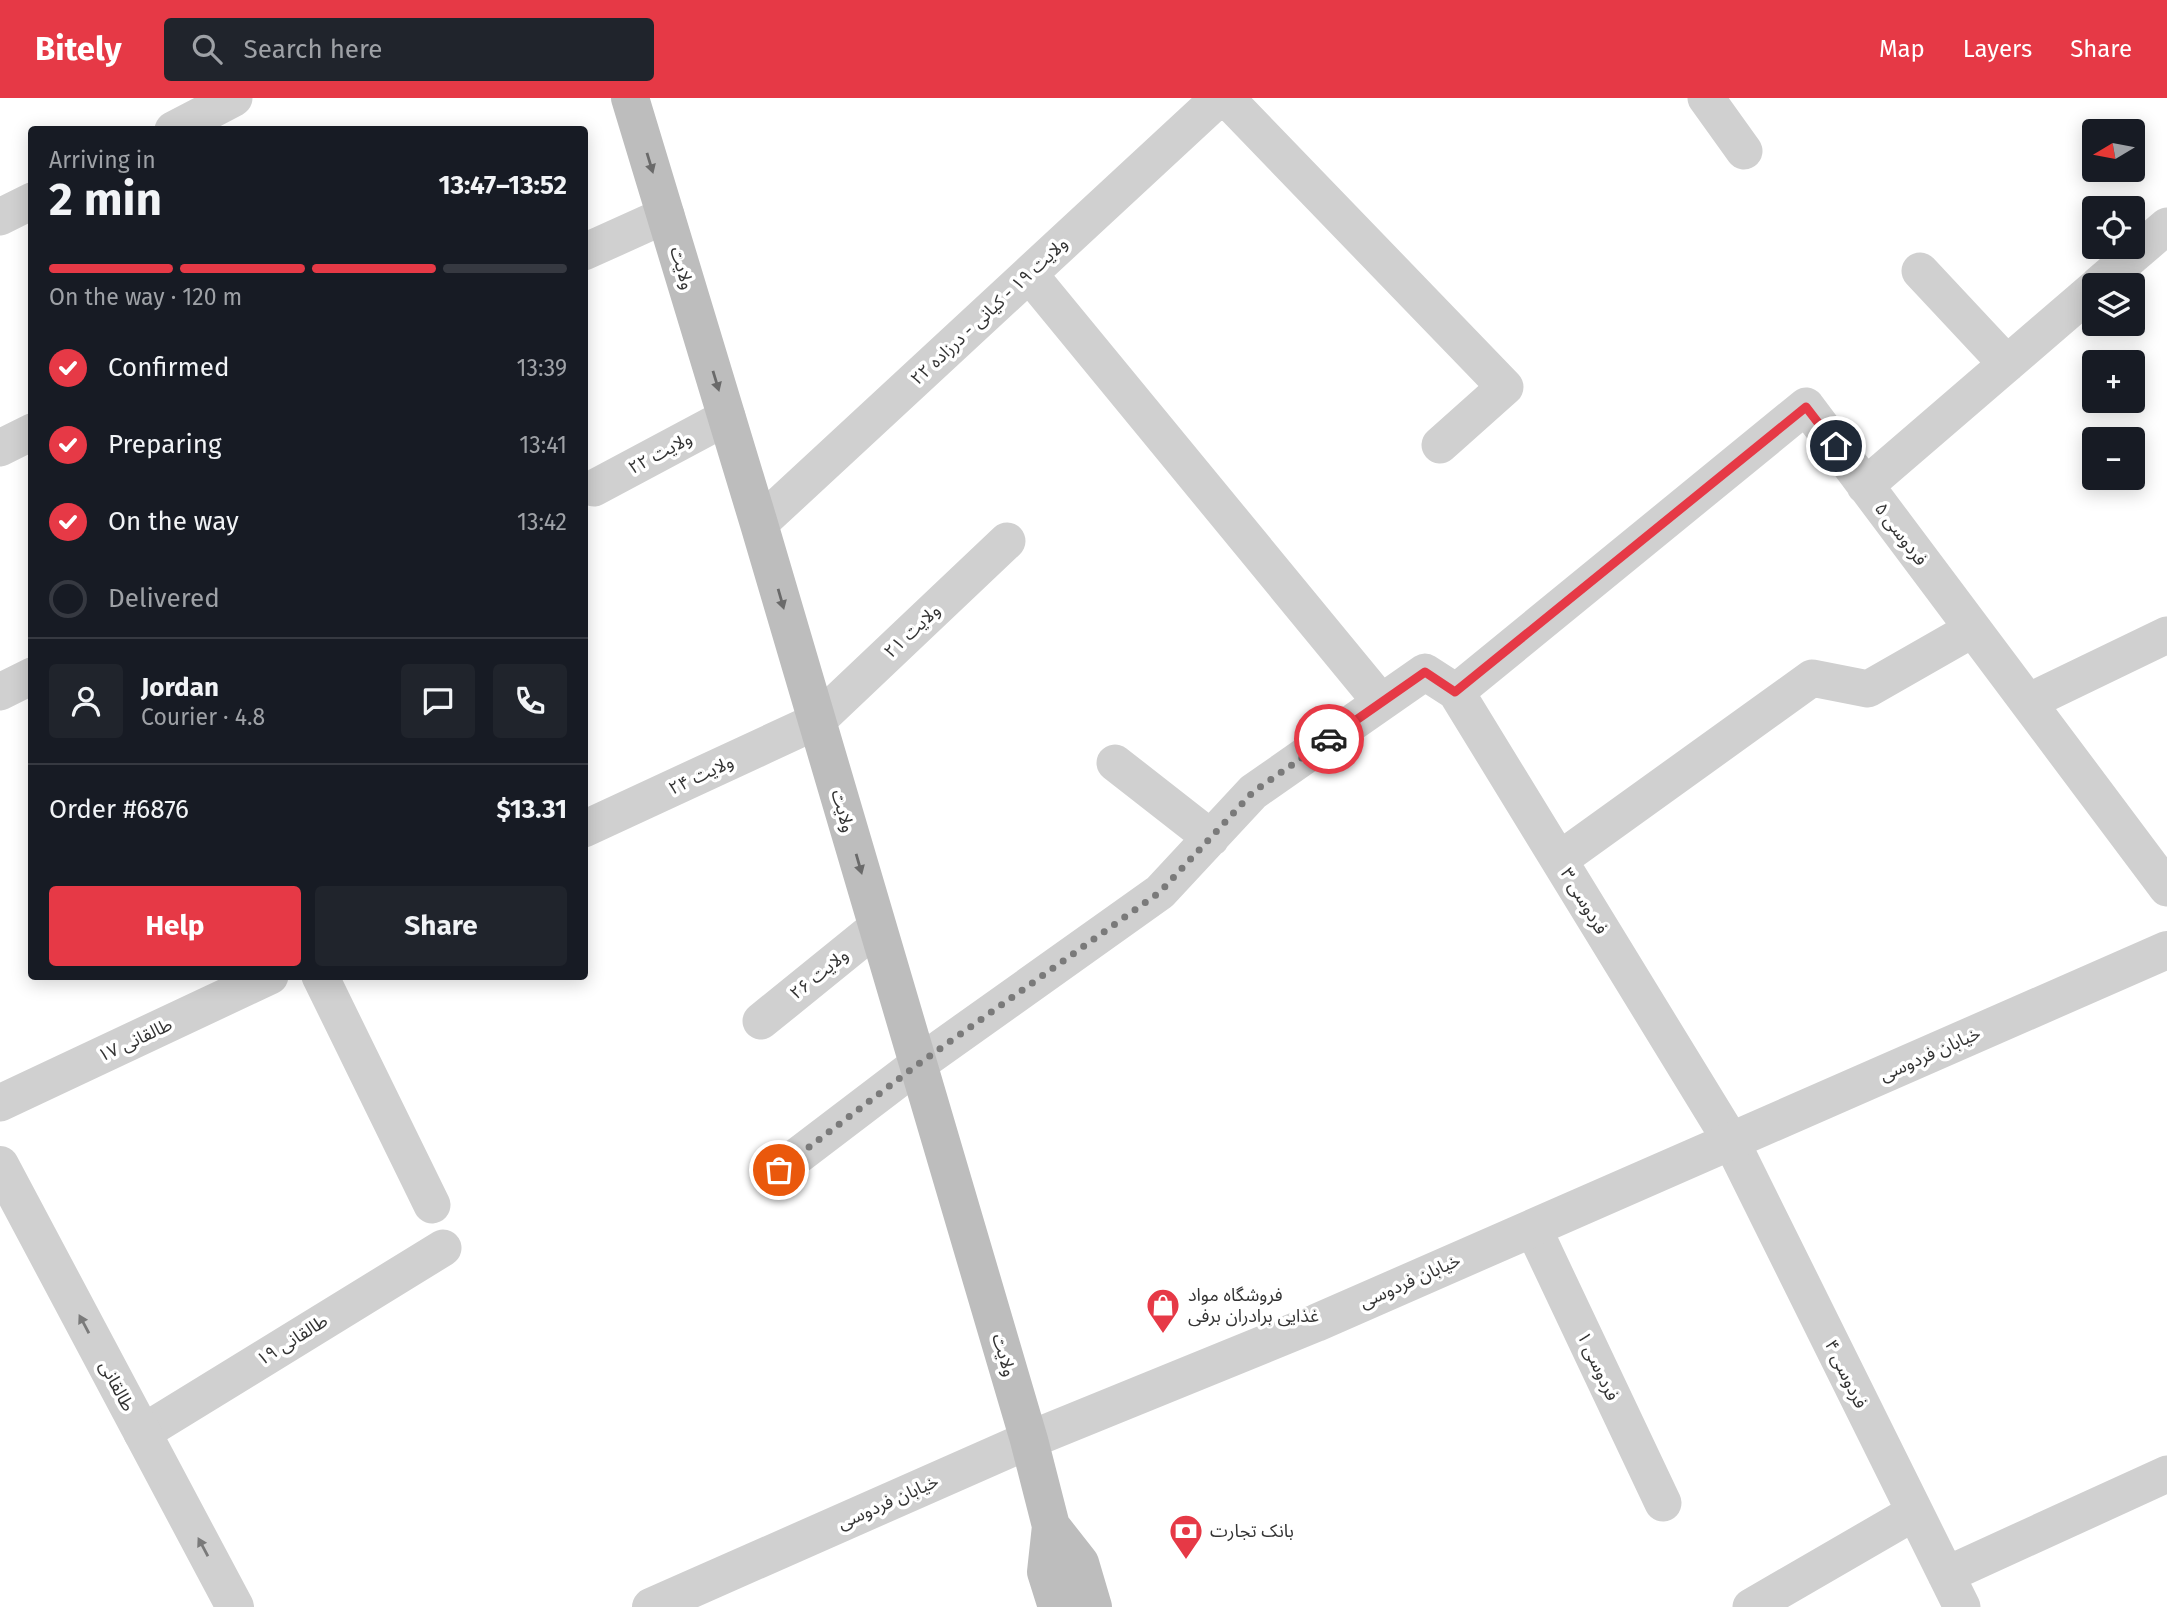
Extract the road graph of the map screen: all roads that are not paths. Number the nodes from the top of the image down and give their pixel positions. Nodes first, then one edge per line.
1 (234, 98) edge
2 (630, 98) edge
3 (1219, 98) edge
4 (1226, 98) edge
5 (1706, 98) edge
6 (181, 126) edge
7 (1744, 151) dead end
8 (28, 203) edge
9 (666, 215) junction
10 (0, 218) edge
11 (2167, 226) edge
12 (588, 250) edge
13 (1920, 271) dead end
14 (2113, 273) edge
15 (1029, 274) junction
16 (2082, 300) edge
17 (2007, 364) junction
18 (727, 417) junction
19 (28, 434) edge
20 (1440, 445) dead end
21 (0, 448) edge
22 (1865, 486) junction
23 (594, 488) dead end
24 (759, 524) junction
25 (1007, 541) dead end
26 (1973, 629) junction
27 (2167, 635) edge
28 (28, 678) edge
29 (0, 692) edge
30 (1455, 692) junction
31 (1381, 702) junction
32 (2028, 702) junction
33 (817, 720) junction
34 (1115, 763) dead end
35 (588, 827) edge
36 (1211, 838) junction
37 (1559, 860) junction
38 (2167, 888) edge
39 (877, 927) junction
40 (2167, 950) edge
41 (261, 980) edge
42 (322, 980) edge
43 (761, 1021) dead end
44 (917, 1065) junction
45 (0, 1103) edge
46 (1731, 1141) junction
47 (0, 1165) edge
48 (779, 1170) dead end
49 (432, 1205) dead end
50 (1533, 1228) junction
51 (443, 1248) dead end
52 (142, 1433) junction
53 (1029, 1440) junction
54 (2167, 1474) edge
55 (1663, 1503) dead end
56 (1915, 1513) junction
57 (1051, 1526) junction
58 (1946, 1575) junction
59 (235, 1607) edge
60 (651, 1607) edge
61 (1057, 1607) edge
62 (1093, 1607) edge
63 (1751, 1607) edge
64 (1962, 1607) edge

1 - 6 street
2 -> 9 main road, ولایت
3 - 15 street, ولایت ۱۹ - کیانی - درزاده ۲۲
4 - 20 street
5 - 7 street
8 - 10 street
9 - 12 street
9 -> 18 main road, ولایت
11 - 14 street
13 - 17 street
15 - 24 street, ولایت ۱۹ - کیانی - درزاده ۲۲
15 - 31 street
16 - 17 street
17 - 22 street
18 - 23 street, ولایت ۲۲
18 - 24 main road, ولایت
19 - 21 street
22 - 26 street, فردوسی ۵
22 - 30 street, فردوسی ۵
24 -> 33 main road, ولایت
25 - 33 street, ولایت ۲۱
26 - 32 street, فردوسی ۵
26 - 37 street
27 - 32 street
28 - 29 street
30 - 31 street, فردوسی ۳
30 - 37 street, فردوسی ۳
31 - 36 street
32 - 38 street, فردوسی ۵
33 - 35 street, ولایت ۲۴
33 -> 39 main road, ولایت
34 - 36 street
36 - 44 street
37 - 46 street, فردوسی ۳
39 - 43 street, ولایت ۲۶
39 - 44 main road, ولایت
40 - 46 street, خیابان فردوسی
41 - 45 street, طالقانی ۱۷
42 - 49 street
44 - 48 street
44 - 53 main road, ولایت
46 - 50 street, خیابان فردوسی
46 - 56 street, فردوسی ۴
52 -> 47 street, طالقانی
50 - 53 street, خیابان فردوسی
50 - 55 street, فردوسی ۱
51 - 52 street, طالقانی ۱۹
59 -> 52 street, طالقانی
53 - 57 main road, ولایت
53 - 60 street, خیابان فردوسی
54 - 58 street
56 - 58 street, فردوسی ۴
56 - 63 street
57 - 61 main road, ولایت
57 - 62 main road, ولایت
58 - 64 street, فردوسی ۴

